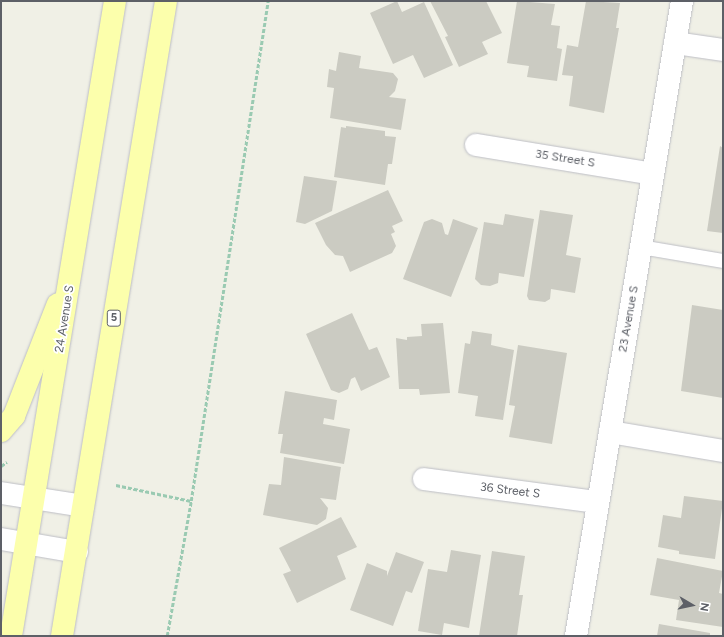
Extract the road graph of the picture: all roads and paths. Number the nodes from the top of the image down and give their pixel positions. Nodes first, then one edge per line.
1 (116, 1) edge
2 (166, 1) edge
3 (268, 1) edge
4 (682, 1) edge
5 (675, 43) junction
6 (723, 50) edge
7 (476, 145) dead end
8 (653, 174) junction
9 (641, 247) junction
10 (723, 261) edge
11 (74, 266) junction
12 (1, 431) edge
13 (610, 432) junction
14 (723, 451) edge
15 (7, 462) dead end
16 (1, 466) edge
17 (424, 479) dead end
18 (116, 485) dead end
19 (1, 493) edge
20 (35, 498) junction
21 (191, 501) junction
22 (597, 502) junction
23 (83, 506) junction
24 (1, 539) edge
25 (27, 544) junction
26 (77, 552) junction
27 (11, 636) edge
28 (62, 636) edge
29 (167, 636) edge
30 (576, 636) edge

1 - 11 main road, 24 Avenue S
2 - 23 main road, 5
3 - 21 path
4 - 5 street, 23 Avenue S
5 - 6 street
5 - 8 street, 23 Avenue S
7 - 8 street, 35 Street S
8 - 9 street, 23 Avenue S
9 - 10 lane
9 - 13 street, 23 Avenue S
11 - 12 main road
11 - 20 main road, 24 Avenue S
13 - 14 street
13 - 22 street, 23 Avenue S
15 - 16 path
17 - 22 street, 36 Street S
18 - 21 path
19 - 20 street
20 - 23 street
20 - 25 main road, 24 Avenue S
21 - 29 path
22 - 30 street, 23 Avenue S
23 - 26 main road, 5
24 - 25 street
25 - 26 street
25 - 27 main road, 24 Avenue S
26 - 28 main road, 5

